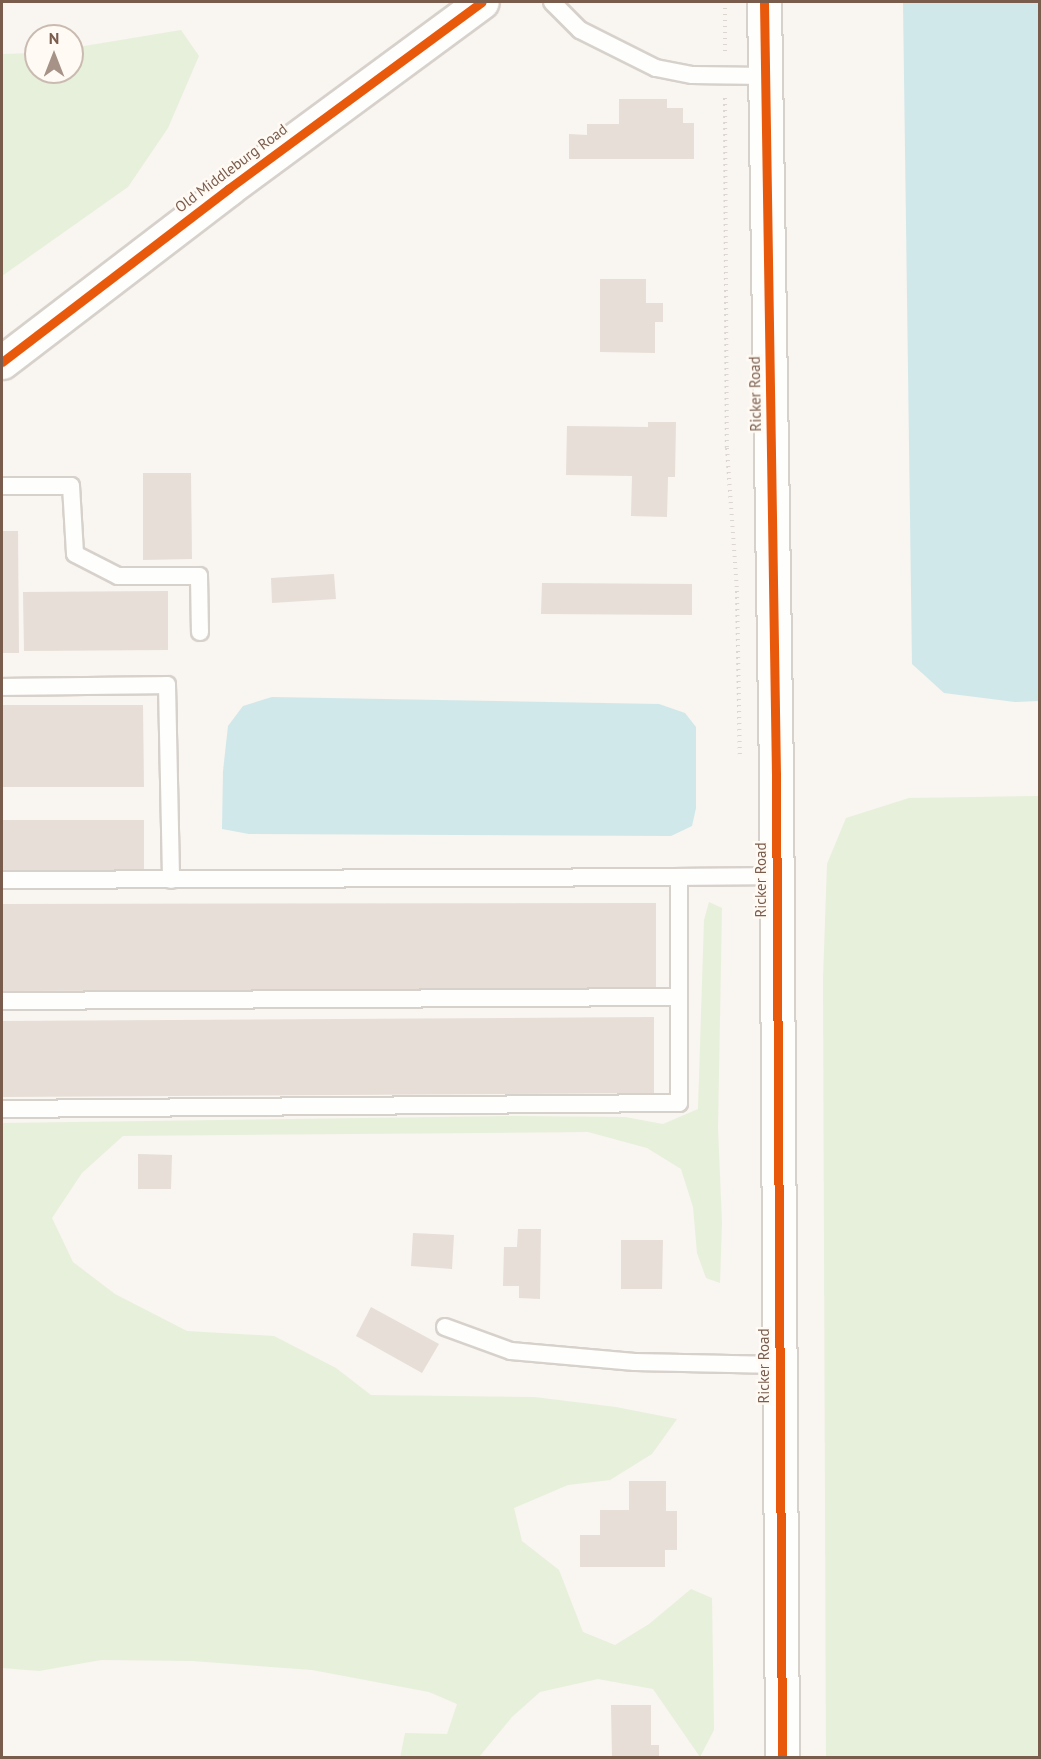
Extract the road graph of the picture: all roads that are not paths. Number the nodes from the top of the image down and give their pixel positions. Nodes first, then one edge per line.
1 (482, 2) edge
2 (552, 2) edge
3 (764, 2) edge
4 (765, 76) junction
5 (2, 362) edge
6 (2, 486) edge
7 (200, 632) dead end
8 (2, 687) edge
9 (776, 876) junction
10 (680, 878) junction
11 (2, 880) edge
12 (171, 880) junction
13 (680, 997) junction
14 (2, 1000) edge
15 (2, 1109) edge
16 (446, 1327) dead end
17 (779, 1365) junction
18 (782, 1758) edge

1 - 5 street, Old Middleburg Road
2 - 4 lane
3 - 4 street, Ricker Road
4 - 9 street, Ricker Road
6 - 7 lane
8 - 12 lane
9 - 10 lane
9 - 17 street, Ricker Road
10 - 12 lane
10 - 13 lane
11 - 12 lane
13 - 14 lane
13 - 15 lane
16 - 17 lane
17 - 18 street, Ricker Road

